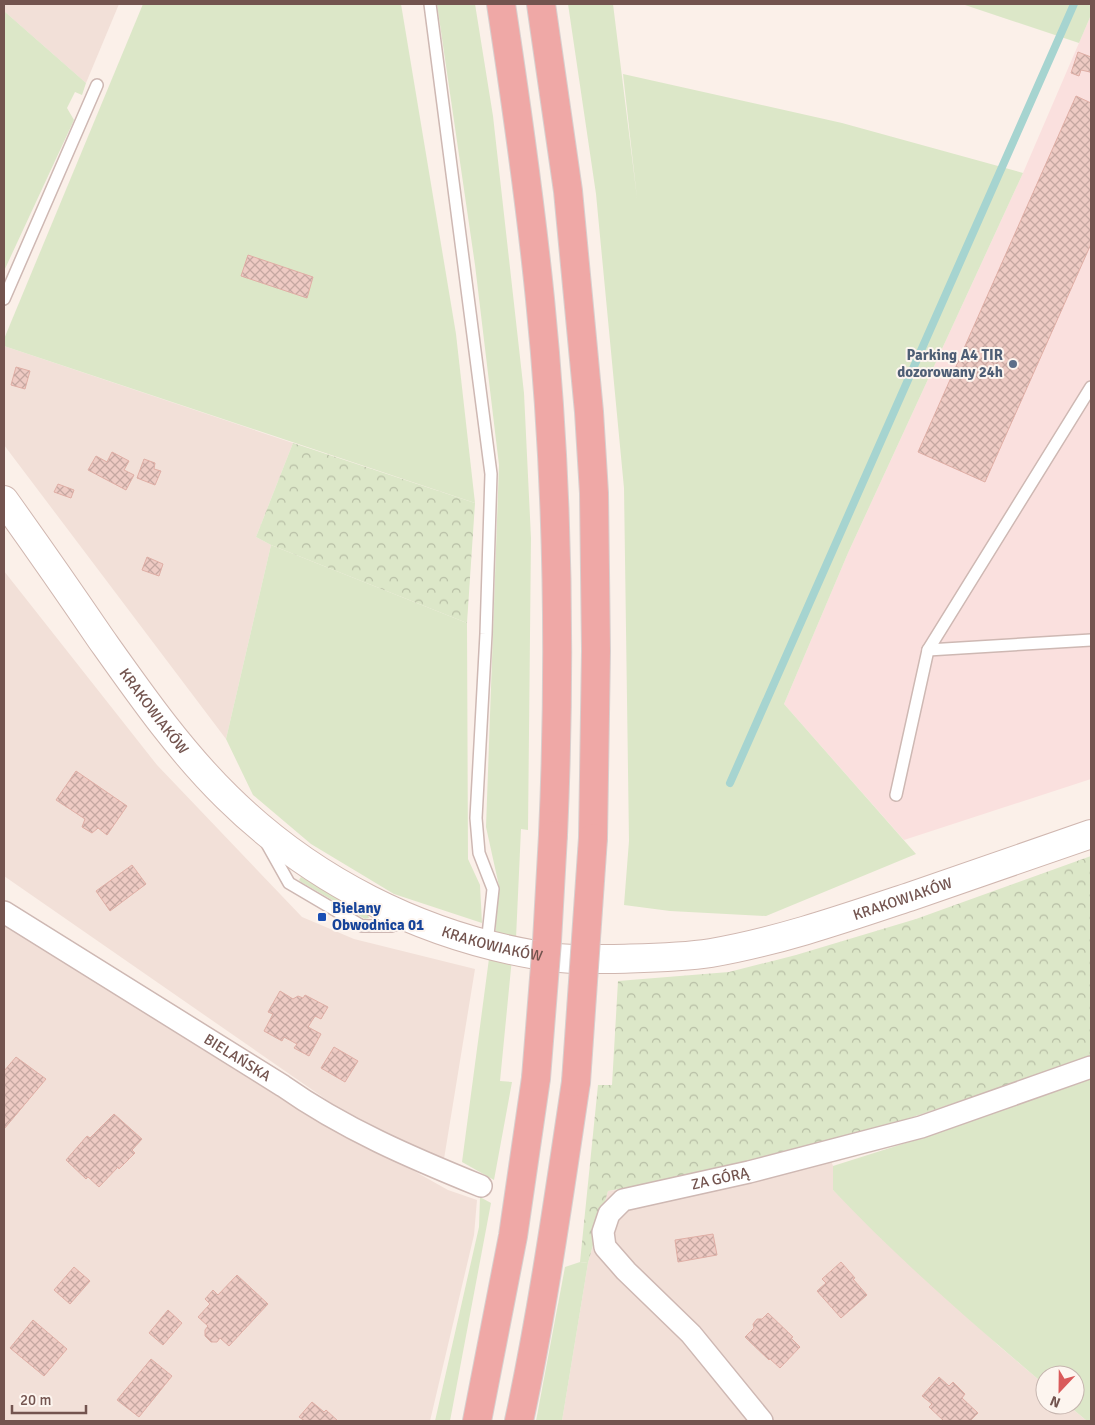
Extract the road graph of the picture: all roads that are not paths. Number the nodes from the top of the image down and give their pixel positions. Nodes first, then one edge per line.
1 (430, 4) edge
2 (501, 4) edge
3 (541, 4) edge
4 (97, 84) dead end
5 (4, 299) edge
6 (1091, 386) edge
7 (4, 500) edge
8 (1091, 640) edge
9 (928, 650) junction
10 (896, 795) dead end
11 (1091, 834) edge
12 (4, 912) edge
13 (487, 944) junction
14 (1091, 1067) edge
15 (481, 1186) dead end
16 (477, 1421) edge
17 (519, 1421) edge
18 (762, 1421) edge

1 - 13 lane
2 - 16 highway, bridge
3 - 17 highway, bridge
4 - 5 lane
6 - 9 lane
7 - 13 main road, KRAKOWIAKÓW
8 - 9 lane
9 - 10 lane
11 - 13 main road, KRAKOWIAKÓW
12 - 15 street, BIELAŃSKA
14 - 18 street, ZA GÓRĄ

